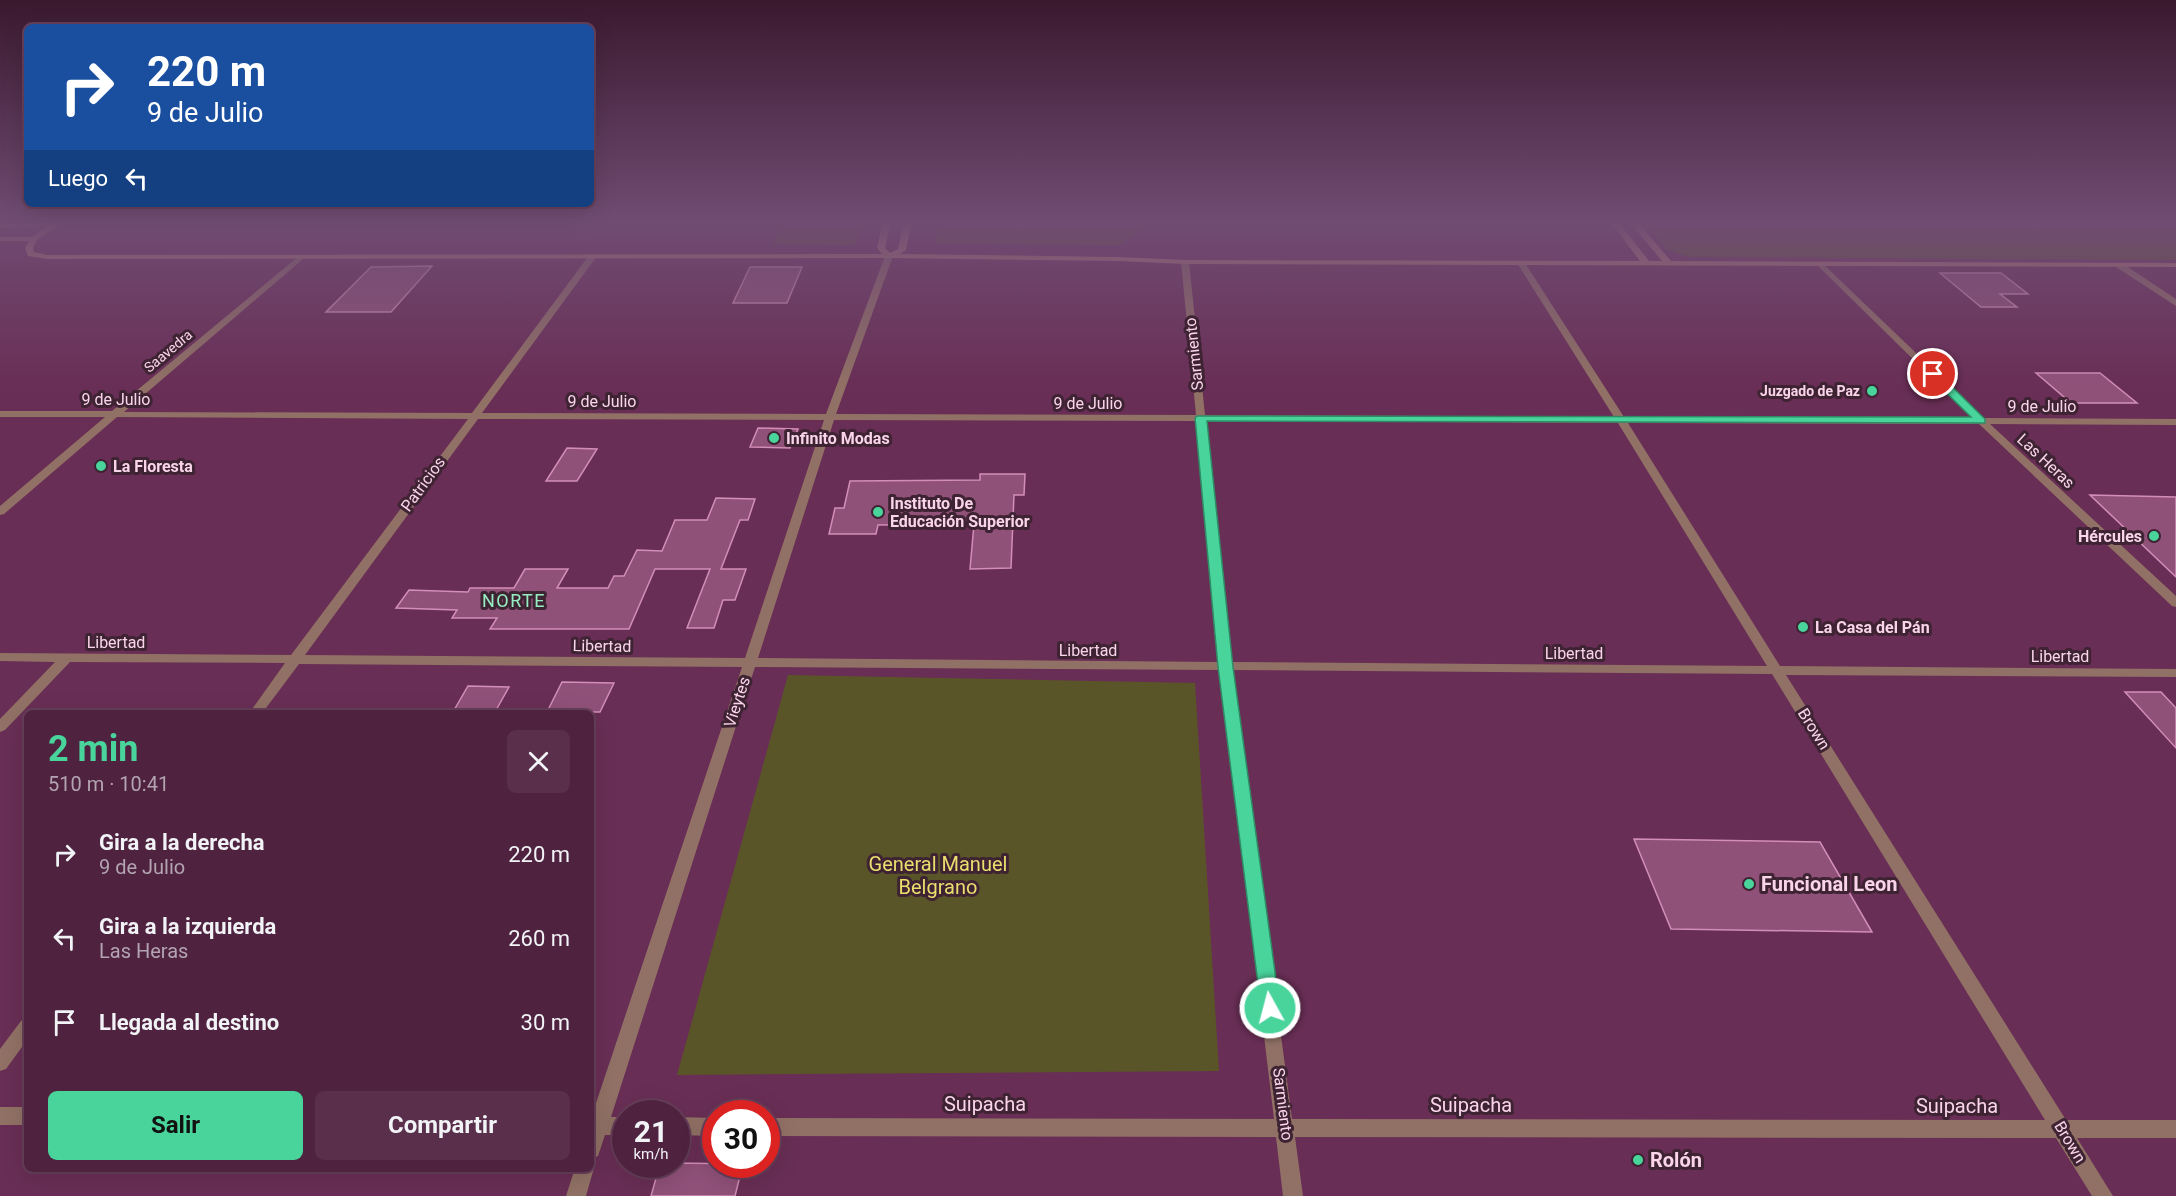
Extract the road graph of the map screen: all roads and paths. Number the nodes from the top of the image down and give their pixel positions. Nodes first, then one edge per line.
1 (278, 276) edge
2 (578, 276) edge
3 (882, 276) edge
4 (1186, 276) edge
5 (1529, 276) edge
6 (1833, 276) edge
7 (2136, 276) edge
8 (2176, 303) edge
9 (0, 414) edge
10 (115, 414) junction
11 (473, 416) junction
12 (830, 417) junction
13 (1201, 418) junction
14 (1621, 420) junction
15 (1981, 421) junction
16 (2176, 422) edge
17 (0, 512) edge
18 (2176, 603) edge
19 (0, 657) edge
20 (66, 658) junction
21 (294, 660) junction
22 (750, 664) junction
23 (1226, 667) junction
24 (1778, 670) junction
25 (2176, 673) edge
26 (257, 710) edge
27 (0, 727) edge
28 (24, 1030) edge
29 (0, 1063) edge
30 (0, 1116) edge
31 (24, 1116) edge
32 (595, 1126) edge
33 (612, 1126) edge
34 (780, 1127) edge
35 (1286, 1127) junction
36 (2062, 1129) junction
37 (2176, 1129) edge
38 (584, 1172) edge
39 (576, 1196) edge
40 (1293, 1196) edge
41 (2103, 1196) edge

1 - 10 street, Saavedra
2 - 11 street, Patricios
3 - 12 street, Vieytes
4 - 13 street, Sarmiento
5 - 14 street, Brown
6 - 15 street, Las Heras
7 - 8 street
9 - 10 street, 9 de Julio
10 - 11 street, 9 de Julio
10 - 17 street, Saavedra
11 - 12 street, 9 de Julio
11 - 21 street, Patricios
12 - 13 street, 9 de Julio
12 - 22 street, Vieytes
13 - 14 street, 9 de Julio
13 - 23 street, Sarmiento
14 - 15 street, 9 de Julio
14 - 24 street, Brown
15 - 16 street, 9 de Julio
15 - 18 street, Las Heras
19 - 20 street, Libertad
20 - 21 street, Libertad
20 - 27 street
21 - 22 street, Libertad
21 - 26 street, Patricios
22 - 23 street, Libertad
22 - 32 street, Vieytes
23 - 24 street, Libertad
23 - 35 street, Sarmiento
24 - 25 street, Libertad
24 - 36 street, Brown
28 - 29 street
30 - 31 street
32 - 33 street
34 - 35 street, Suipacha
35 - 36 street, Suipacha
35 - 40 street, Sarmiento
36 - 37 street, Suipacha
36 - 41 street, Brown
38 - 39 street

